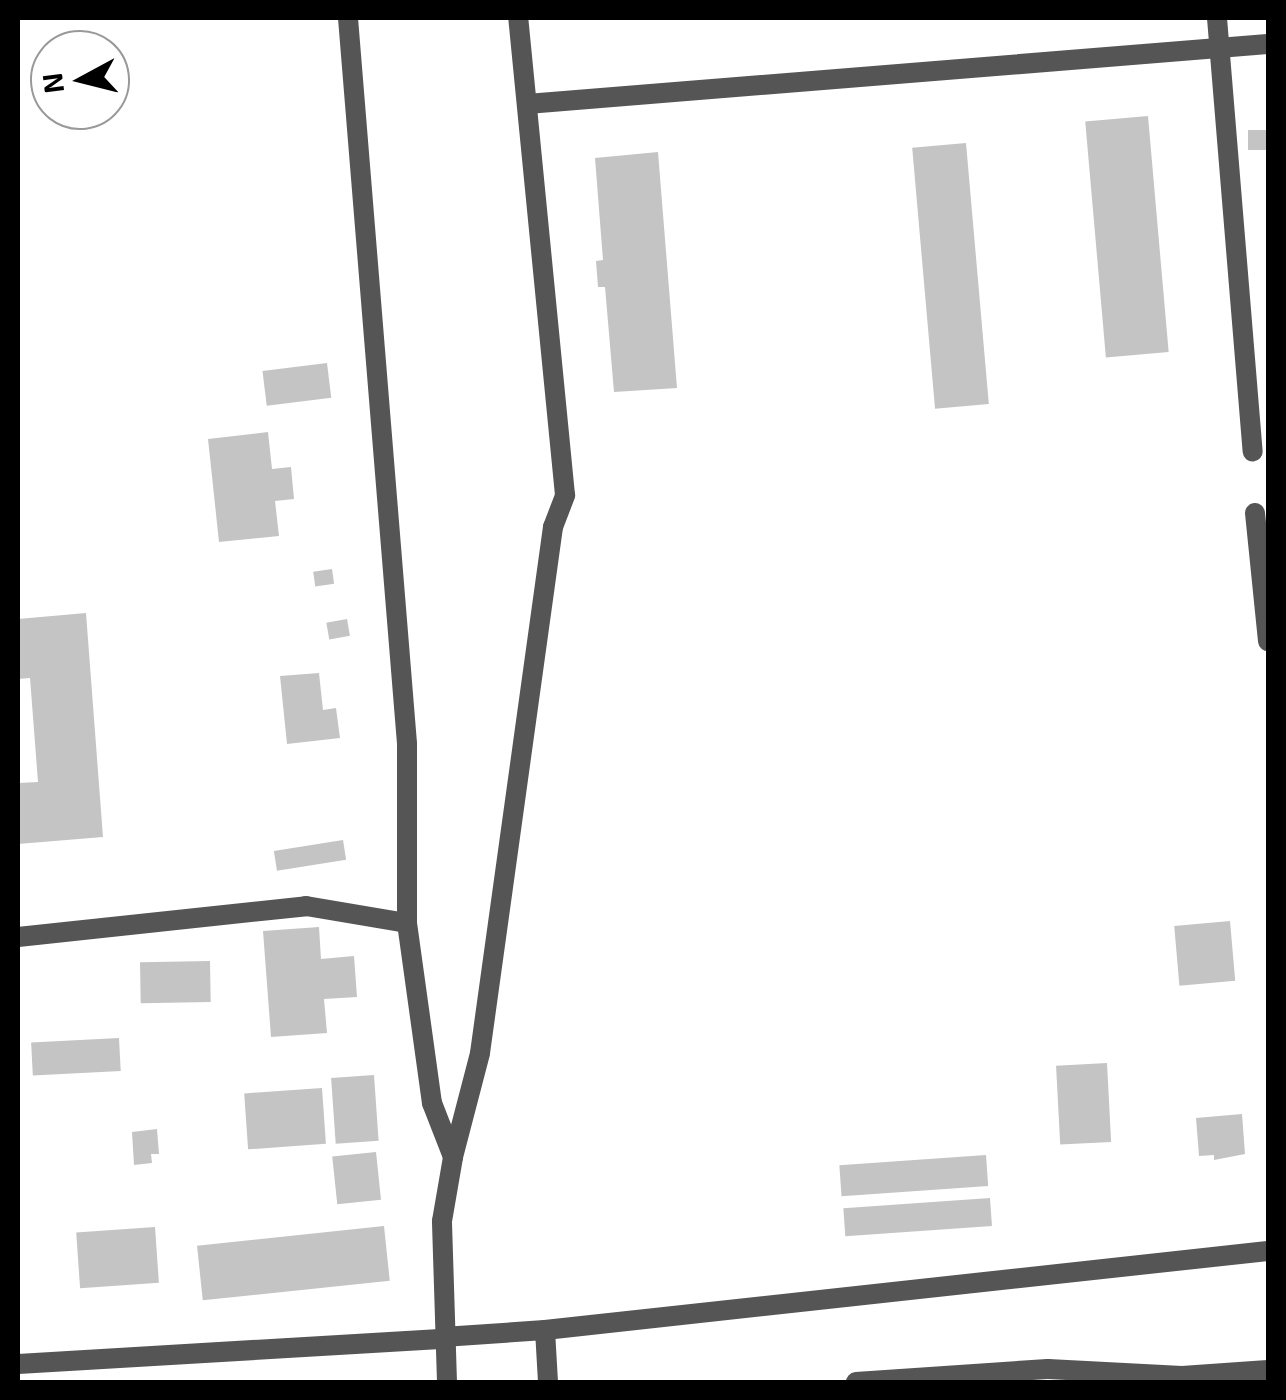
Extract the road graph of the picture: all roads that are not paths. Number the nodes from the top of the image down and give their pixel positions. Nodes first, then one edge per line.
1 (348, 18) edge
2 (518, 18) edge
3 (1217, 18) edge
4 (1268, 44) edge
5 (1220, 48) junction
6 (527, 104) junction
7 (1253, 452) dead end
8 (1255, 513) dead end
9 (1268, 641) edge
10 (407, 924) junction
11 (18, 937) edge
12 (453, 1157) junction
13 (1268, 1251) edge
14 (545, 1330) junction
15 (444, 1338) junction
16 (18, 1364) edge
17 (1268, 1370) edge
18 (1085, 1377) edge
19 (959, 1378) edge
20 (1180, 1380) edge
21 (447, 1382) edge
22 (548, 1382) edge
23 (856, 1382) edge

1 - 10 street
2 - 6 street
3 - 5 street
4 - 5 street
5 - 6 street
5 - 7 street
6 - 12 street
8 - 9 street
10 - 11 street
10 - 12 street
12 - 15 street
13 - 14 street
14 - 15 street
14 - 22 street
15 - 16 street
15 - 21 street
17 - 20 street
18 - 19 street
18 - 20 street
19 - 23 street

